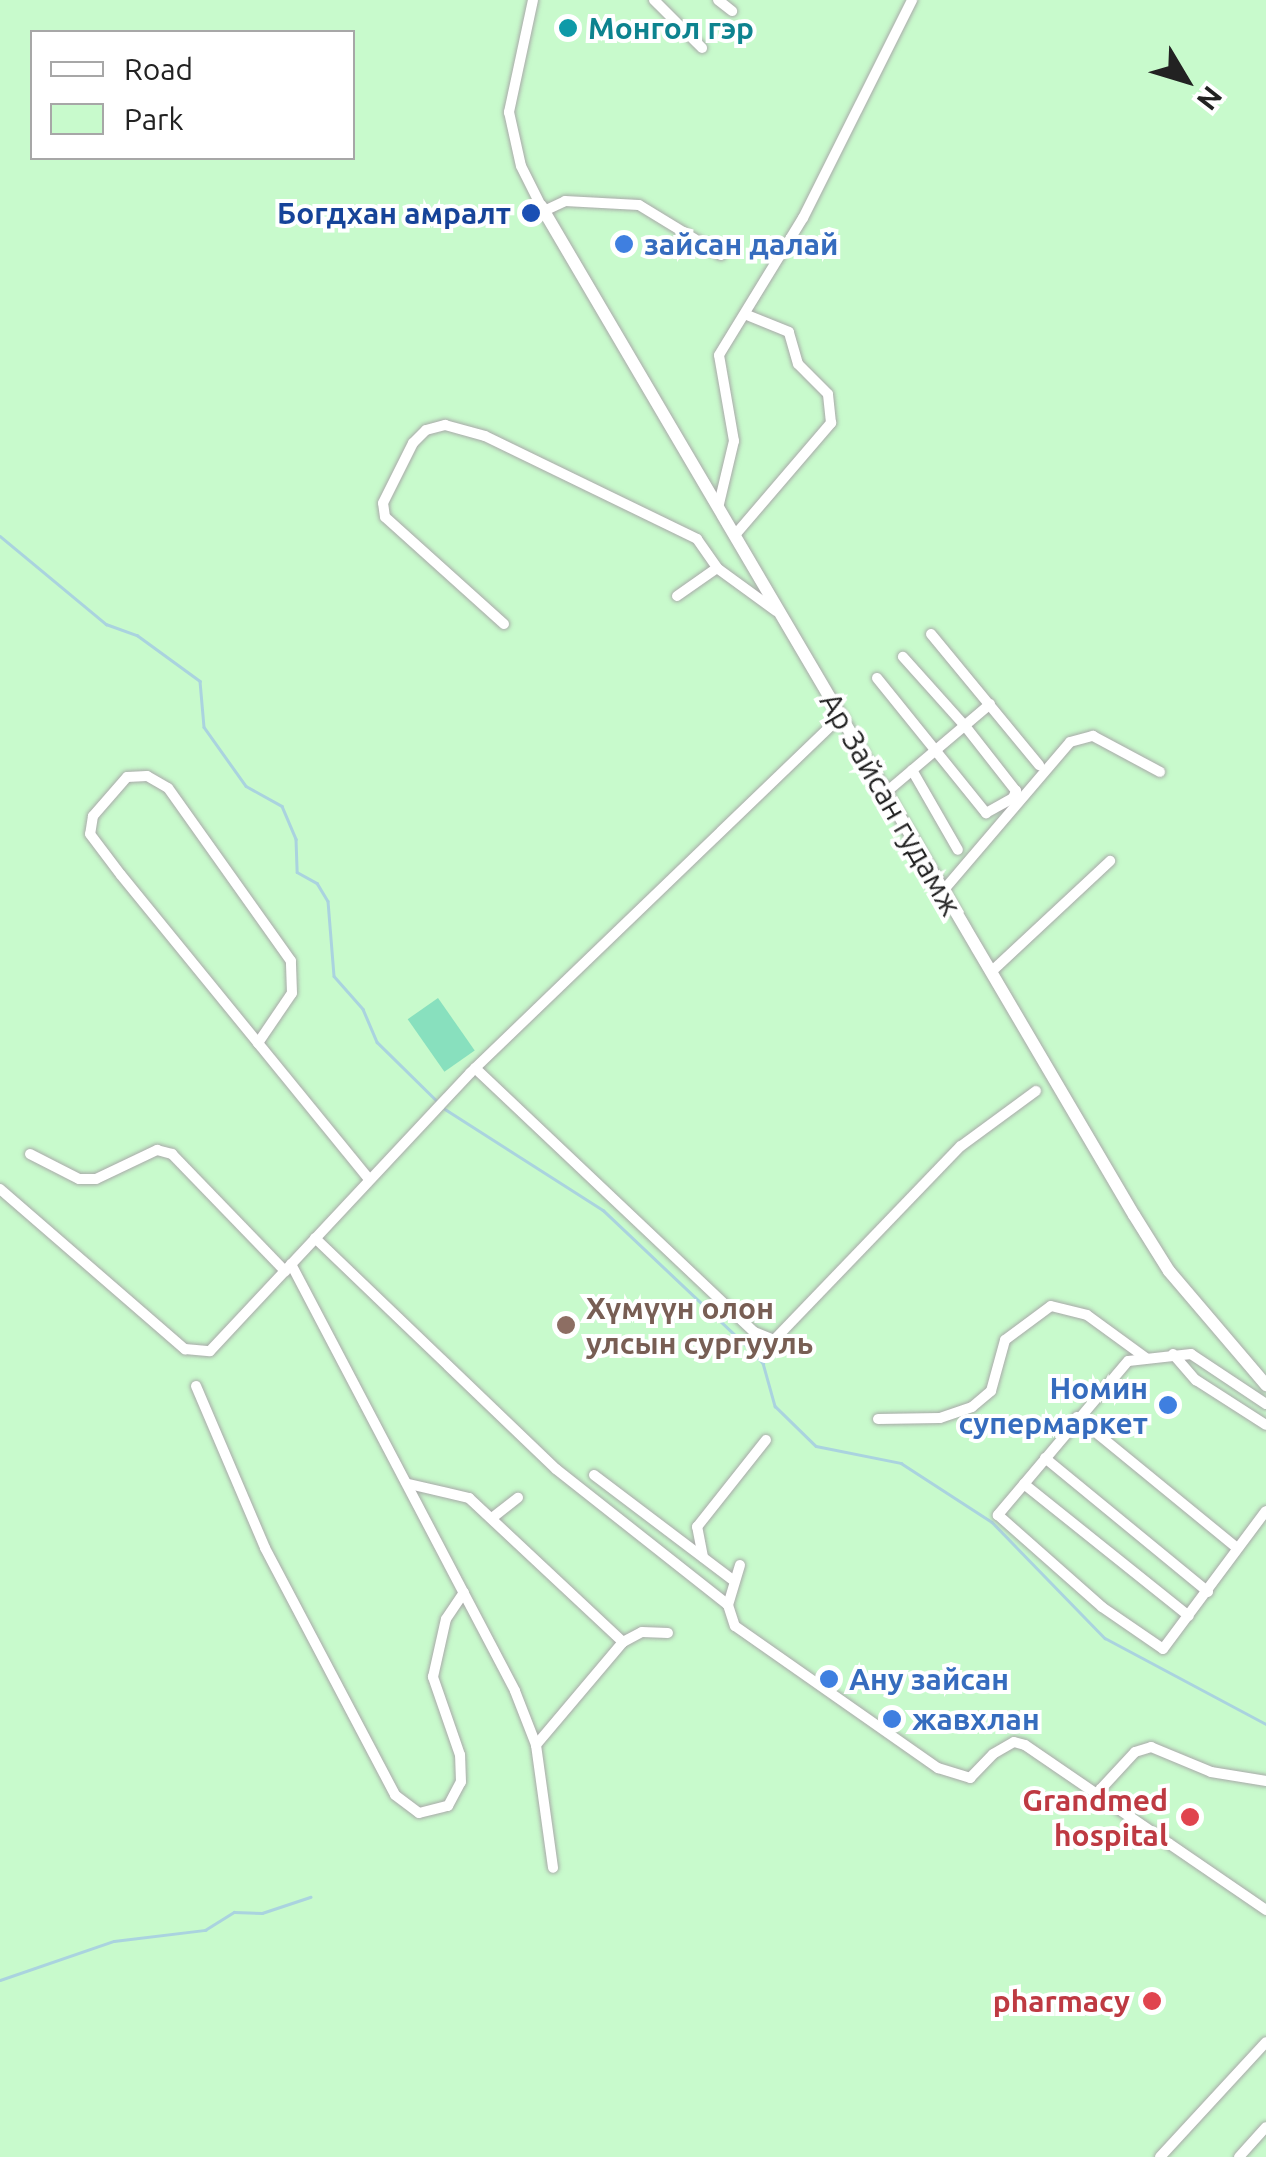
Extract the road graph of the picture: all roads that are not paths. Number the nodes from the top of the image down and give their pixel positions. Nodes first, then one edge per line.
1 (533, 0) edge
2 (654, 0) edge
3 (718, 0) edge
4 (912, 0) edge
5 (732, 11) dead end
6 (702, 48) dead end
7 (543, 208) junction
8 (722, 255) dead end
9 (748, 315) junction
10 (718, 508) junction
11 (736, 535) junction
12 (717, 568) junction
13 (677, 596) dead end
14 (781, 614) junction
15 (504, 624) dead end
16 (930, 634) dead end
17 (903, 657) dead end
18 (877, 678) dead end
19 (990, 704) junction
20 (840, 718) junction
21 (964, 726) junction
22 (937, 749) junction
23 (1039, 765) dead end
24 (912, 770) junction
25 (1160, 772) dead end
26 (884, 794) junction
27 (958, 850) dead end
28 (1110, 862) dead end
29 (942, 892) junction
30 (991, 972) junction
31 (258, 1044) junction
32 (475, 1068) junction
33 (1036, 1090) dead end
34 (30, 1154) dead end
35 (369, 1179) junction
36 (0, 1189) edge
37 (315, 1238) junction
38 (288, 1267) junction
39 (1173, 1354) junction
40 (1146, 1358) junction
41 (1266, 1385) edge
42 (196, 1386) dead end
43 (1266, 1404) edge
44 (1077, 1417) junction
45 (878, 1419) dead end
46 (1266, 1425) edge
47 (766, 1440) dead end
48 (1045, 1458) junction
49 (594, 1475) dead end
50 (409, 1484) junction
51 (1024, 1484) junction
52 (518, 1498) dead end
53 (1266, 1511) edge
54 (492, 1518) junction
55 (1238, 1548) junction
56 (703, 1557) junction
57 (740, 1565) dead end
58 (734, 1580) junction
59 (464, 1592) junction
60 (1208, 1592) junction
61 (728, 1606) junction
62 (1189, 1616) junction
63 (668, 1634) dead end
64 (623, 1642) junction
65 (536, 1745) junction
66 (1266, 1781) edge
67 (1099, 1790) junction
68 (554, 1868) dead end
69 (1266, 1910) edge
70 (1266, 2042) edge
71 (1266, 2127) edge
72 (1160, 2157) edge
73 (1238, 2157) edge

1 - 7 street
2 - 6 street
3 - 5 street
4 - 9 street
7 - 8 street
7 - 10 street, Ар Зайсан гудамж
9 - 10 street
9 - 11 street
10 - 11 street, Ар Зайсан гудамж
11 - 14 street, Ар Зайсан гудамж
12 - 13 street
12 - 14 street
12 - 15 street
14 - 20 street, Ар Зайсан гудамж
16 - 19 street
17 - 21 street
18 - 22 street
19 - 21 street
19 - 23 street
20 - 26 street, Ар Зайсан гудамж
20 - 32 street
21 - 22 street
21 - 22 street
22 - 24 street
24 - 26 street
24 - 27 street
25 - 29 street
26 - 29 street, Ар Зайсан гудамж
28 - 30 street
29 - 30 street, Ар Зайсан гудамж
30 - 41 street, Ар Зайсан гудамж
31 - 31 street
31 - 35 street
32 - 33 street
32 - 35 street
34 - 38 street
35 - 37 street
36 - 38 street
37 - 38 street
37 - 61 street
38 - 50 street
39 - 40 street
39 - 43 street
39 - 46 street
40 - 44 street
40 - 45 street
42 - 59 street
44 - 48 street
44 - 55 street
47 - 56 street
48 - 51 street
48 - 60 street
49 - 56 street
50 - 54 street
50 - 59 street
51 - 62 street
51 - 62 street
52 - 54 street
53 - 55 street
54 - 64 street
55 - 60 street
56 - 58 street
57 - 58 street
58 - 61 street
59 - 65 street
60 - 62 street
61 - 67 street
63 - 64 street
64 - 65 street
65 - 68 street
66 - 67 street
67 - 69 street
70 - 72 street
71 - 73 street

